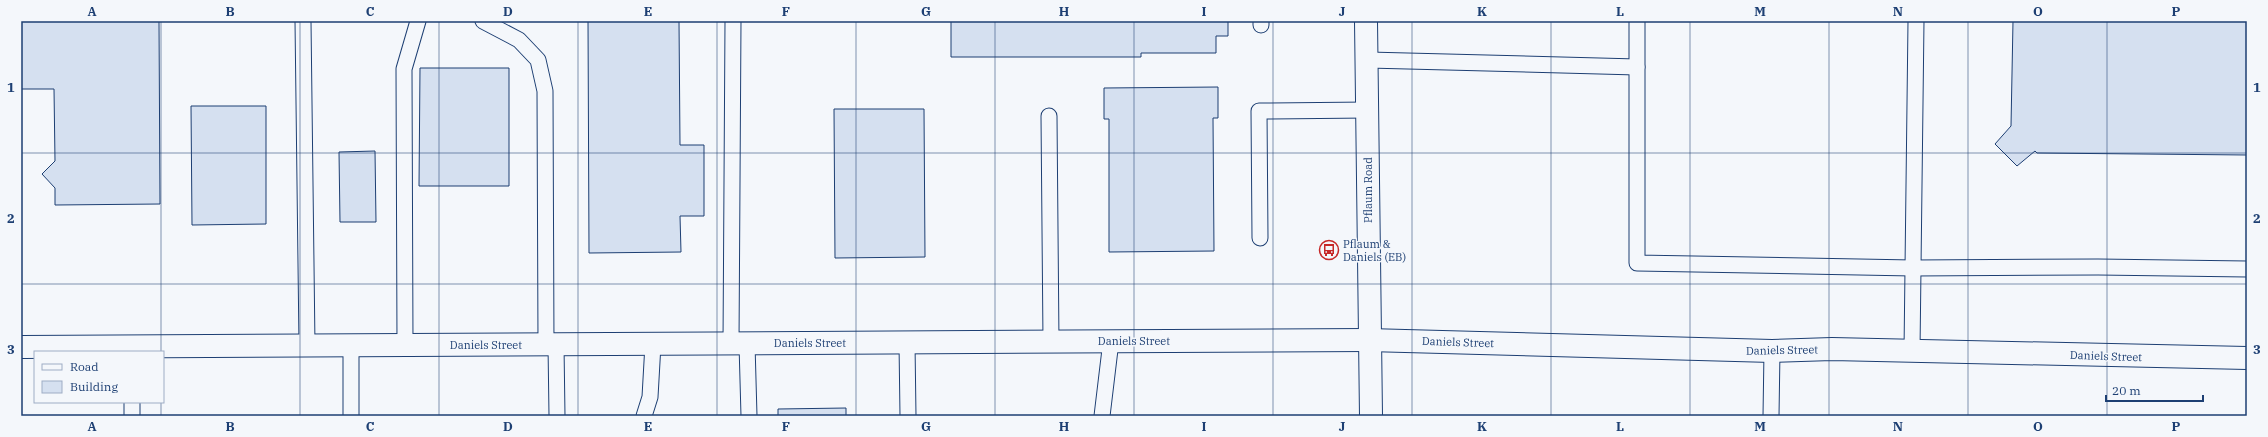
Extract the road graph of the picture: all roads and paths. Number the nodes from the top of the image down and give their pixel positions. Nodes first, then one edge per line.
1 (303, 21) edge
2 (418, 21) edge
3 (483, 21) edge
4 (733, 21) edge
5 (1366, 21) edge
6 (1371, 21) edge
7 (1637, 21) edge
8 (1916, 21) edge
9 (1368, 60) junction
10 (1637, 67) junction
11 (1368, 110) junction
12 (1049, 116) dead end
13 (1260, 238) dead end
14 (1913, 268) junction
15 (2247, 269) edge
16 (1368, 340) junction
17 (1051, 342) junction
18 (1111, 342) junction
19 (907, 343) junction
20 (653, 344) junction
21 (739, 344) junction
22 (307, 345) junction
23 (351, 345) junction
24 (405, 345) junction
25 (551, 345) junction
26 (21, 347) edge
27 (133, 349) edge
28 (1772, 351) junction
29 (1912, 351) junction
30 (2247, 358) edge
31 (132, 403) edge
32 (132, 416) edge
33 (351, 416) edge
34 (557, 416) edge
35 (644, 416) edge
36 (748, 416) edge
37 (908, 416) edge
38 (1102, 416) edge
39 (1370, 416) edge
40 (1771, 416) edge

1 - 22 lane
2 - 24 lane
3 - 25 lane
4 - 21 lane
5 - 9 street, Pflaum Road
6 - 9 street, Pflaum Road
7 - 10 lane
8 - 14 lane
9 - 10 lane
9 - 11 street, Pflaum Road
10 - 14 lane
11 - 13 lane
11 - 16 street, Pflaum Road
12 - 17 lane
14 - 15 lane
14 - 29 lane
16 - 18 street, Daniels Street
16 - 28 street, Daniels Street
16 - 39 street, Pflaum Road
17 - 18 street, Daniels Street
17 - 19 street, Daniels Street
18 - 38 lane
19 - 21 street, Daniels Street
19 - 37 lane
20 - 21 street, Daniels Street
20 - 25 street, Daniels Street
20 - 35 lane
21 - 36 lane
22 - 23 street, Daniels Street
22 - 27 street, Daniels Street
23 - 24 street, Daniels Street
23 - 33 lane
24 - 25 street, Daniels Street
25 - 34 lane
26 - 27 street, Daniels Street
28 - 29 street, Daniels Street
28 - 40 lane
29 - 30 street, Daniels Street
31 - 32 lane

